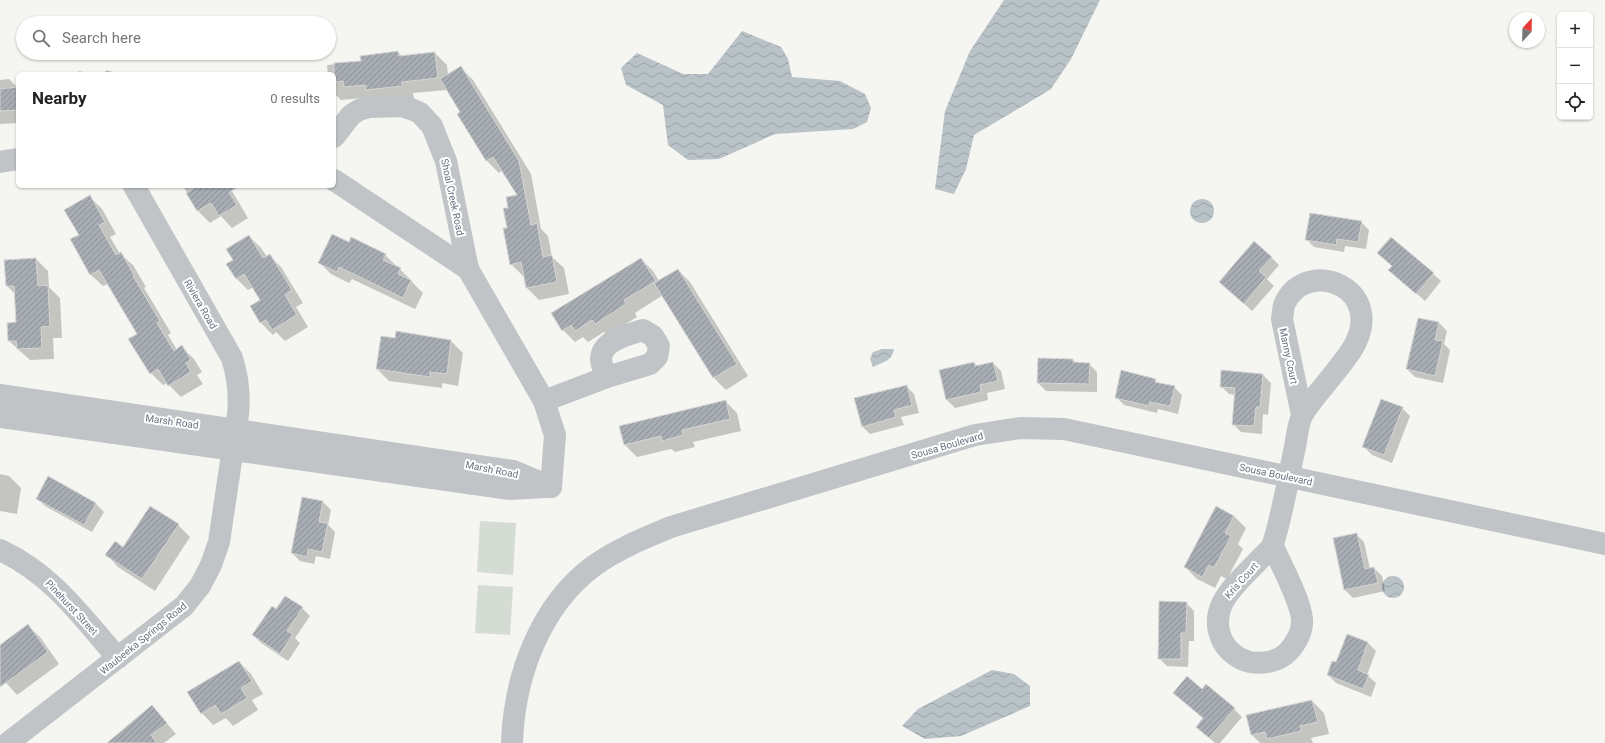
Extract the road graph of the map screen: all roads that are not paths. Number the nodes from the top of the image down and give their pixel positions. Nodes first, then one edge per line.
1 (336, 134) edge
2 (16, 159) edge
3 (0, 162) edge
4 (336, 181) edge
5 (135, 188) edge
6 (468, 268) junction
7 (607, 377) dead end
8 (0, 395) edge
9 (544, 402) junction
10 (1302, 415) junction
11 (0, 417) edge
12 (234, 440) junction
13 (1289, 477) junction
14 (551, 487) joint
15 (1605, 544) edge
16 (1273, 546) junction
17 (0, 550) edge
18 (118, 658) junction
19 (8, 743) edge
20 (512, 743) edge

1 - 6 street, Shoal Creek Road
2 - 3 street
4 - 6 street, Shoal Creek Road
5 - 12 street, Riviera Road
6 - 9 street, Shoal Creek Road
7 - 9 street
8 - 12 street, Marsh Road
9 - 14 street, Shoal Creek Road
10 - 10 street, Manny Court
10 - 13 street, Manny Court
11 - 12 street, Marsh Road
12 - 14 street, Marsh Road
12 - 18 street, Waubeeka Springs Road
13 - 15 street, Sousa Boulevard
13 - 16 street
13 - 20 street, Sousa Boulevard
16 - 16 street, Kris Court
17 - 18 street, Pinehurst Street
18 - 19 street, Waubeeka Springs Road

